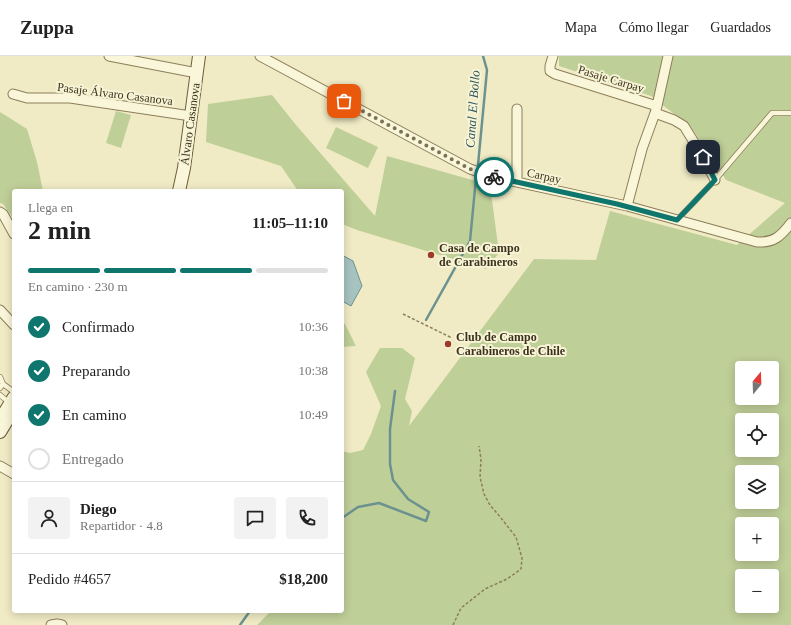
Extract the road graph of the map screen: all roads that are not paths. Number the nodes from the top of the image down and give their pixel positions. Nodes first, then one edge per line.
1 (109, 56) edge
2 (199, 56) edge
3 (260, 56) edge
4 (553, 56) edge
5 (668, 56) edge
6 (197, 73) junction
7 (12, 94) dead end
8 (517, 109) dead end
9 (656, 109) junction
10 (791, 113) edge
11 (191, 116) junction
12 (715, 180) junction
13 (517, 182) junction
14 (179, 189) edge
15 (627, 206) junction
16 (0, 212) edge
17 (677, 220) junction
18 (791, 223) edge
19 (12, 230) edge
20 (0, 310) edge
21 (12, 323) edge
22 (0, 377) edge
23 (2, 386) edge
24 (10, 406) edge
25 (0, 432) edge
26 (0, 466) edge
27 (12, 473) edge
28 (51, 625) edge
29 (62, 625) edge

1 - 6 street
2 - 6 street, Álvaro Casanova
3 - 13 street, Carpay
4 - 9 street, Pasaje Carpay
5 - 9 street, Pasaje Carpay
6 - 11 street, Álvaro Casanova
7 - 11 street, Pasaje Álvaro Casanova
8 - 13 street
9 - 12 street, Pasaje Carpay
9 - 15 street, Pasaje Carpay
10 - 12 lane
11 - 14 street, Álvaro Casanova
12 - 17 lane
13 - 15 street, Carpay
15 - 17 street, Carpay
16 - 19 street
17 - 18 street, Carpay
20 - 21 street
22 - 23 lane
23 - 24 lane
24 - 25 street
26 - 27 street
28 - 29 street

